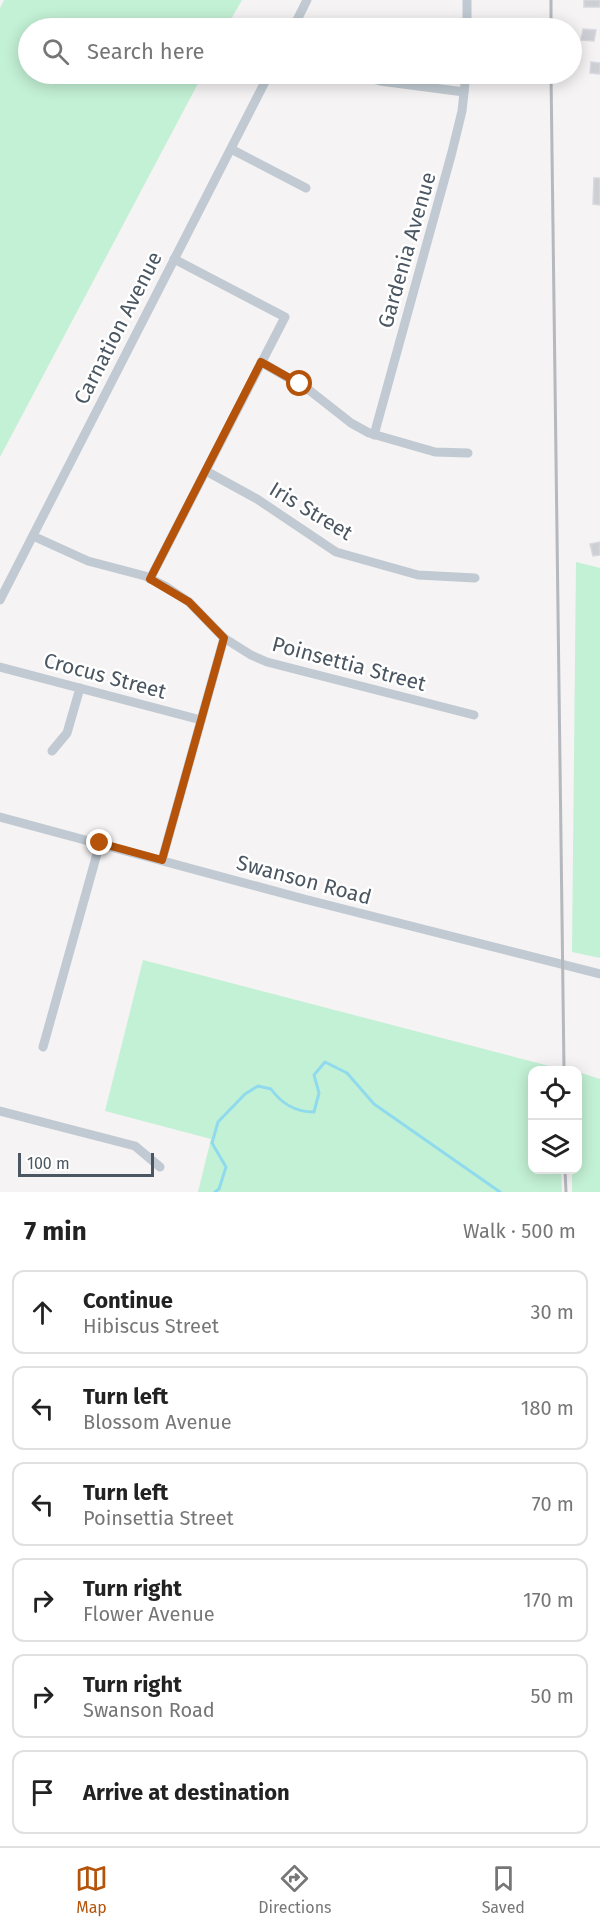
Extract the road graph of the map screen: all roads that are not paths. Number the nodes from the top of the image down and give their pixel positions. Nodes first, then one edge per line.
1 (307, 0) edge
2 (467, 0) edge
3 (297, 18) edge
4 (467, 18) edge
5 (264, 84) edge
6 (403, 84) edge
7 (465, 84) edge
8 (464, 92) junction
9 (231, 149) junction
10 (306, 188) dead end
11 (174, 260) junction
12 (261, 362) junction
13 (374, 435) junction
14 (468, 453) dead end
15 (206, 471) junction
16 (33, 536) junction
17 (475, 578) dead end
18 (150, 579) junction
19 (0, 600) edge
20 (224, 638) junction
21 (0, 667) edge
22 (80, 688) junction
23 (474, 715) dead end
24 (201, 720) junction
25 (52, 751) dead end
26 (0, 817) edge
27 (100, 843) junction
28 (162, 860) junction
29 (600, 974) edge
30 (43, 1047) dead end
31 (0, 1111) edge
32 (160, 1167) dead end

1 - 3 street
2 - 4 street
5 - 9 street, Carnation Avenue
6 - 8 street
7 - 8 street, Gardenia Avenue
8 - 13 street, Gardenia Avenue
9 - 10 street
9 - 11 street, Carnation Avenue
11 - 12 street
11 - 16 street, Carnation Avenue
12 - 13 street
12 - 15 street
13 - 14 street
15 - 17 street, Iris Street
15 - 18 street
16 - 18 street, Poinsettia Street
16 - 19 street, Carnation Avenue
18 - 20 street, Poinsettia Street
20 - 23 street, Poinsettia Street
20 - 24 street
21 - 22 street, Crocus Street
22 - 24 street, Crocus Street
22 - 25 street
24 - 28 street
26 - 27 street, Swanson Road
27 - 28 street, Swanson Road
27 - 30 street
28 - 29 street, Swanson Road
31 - 32 street

